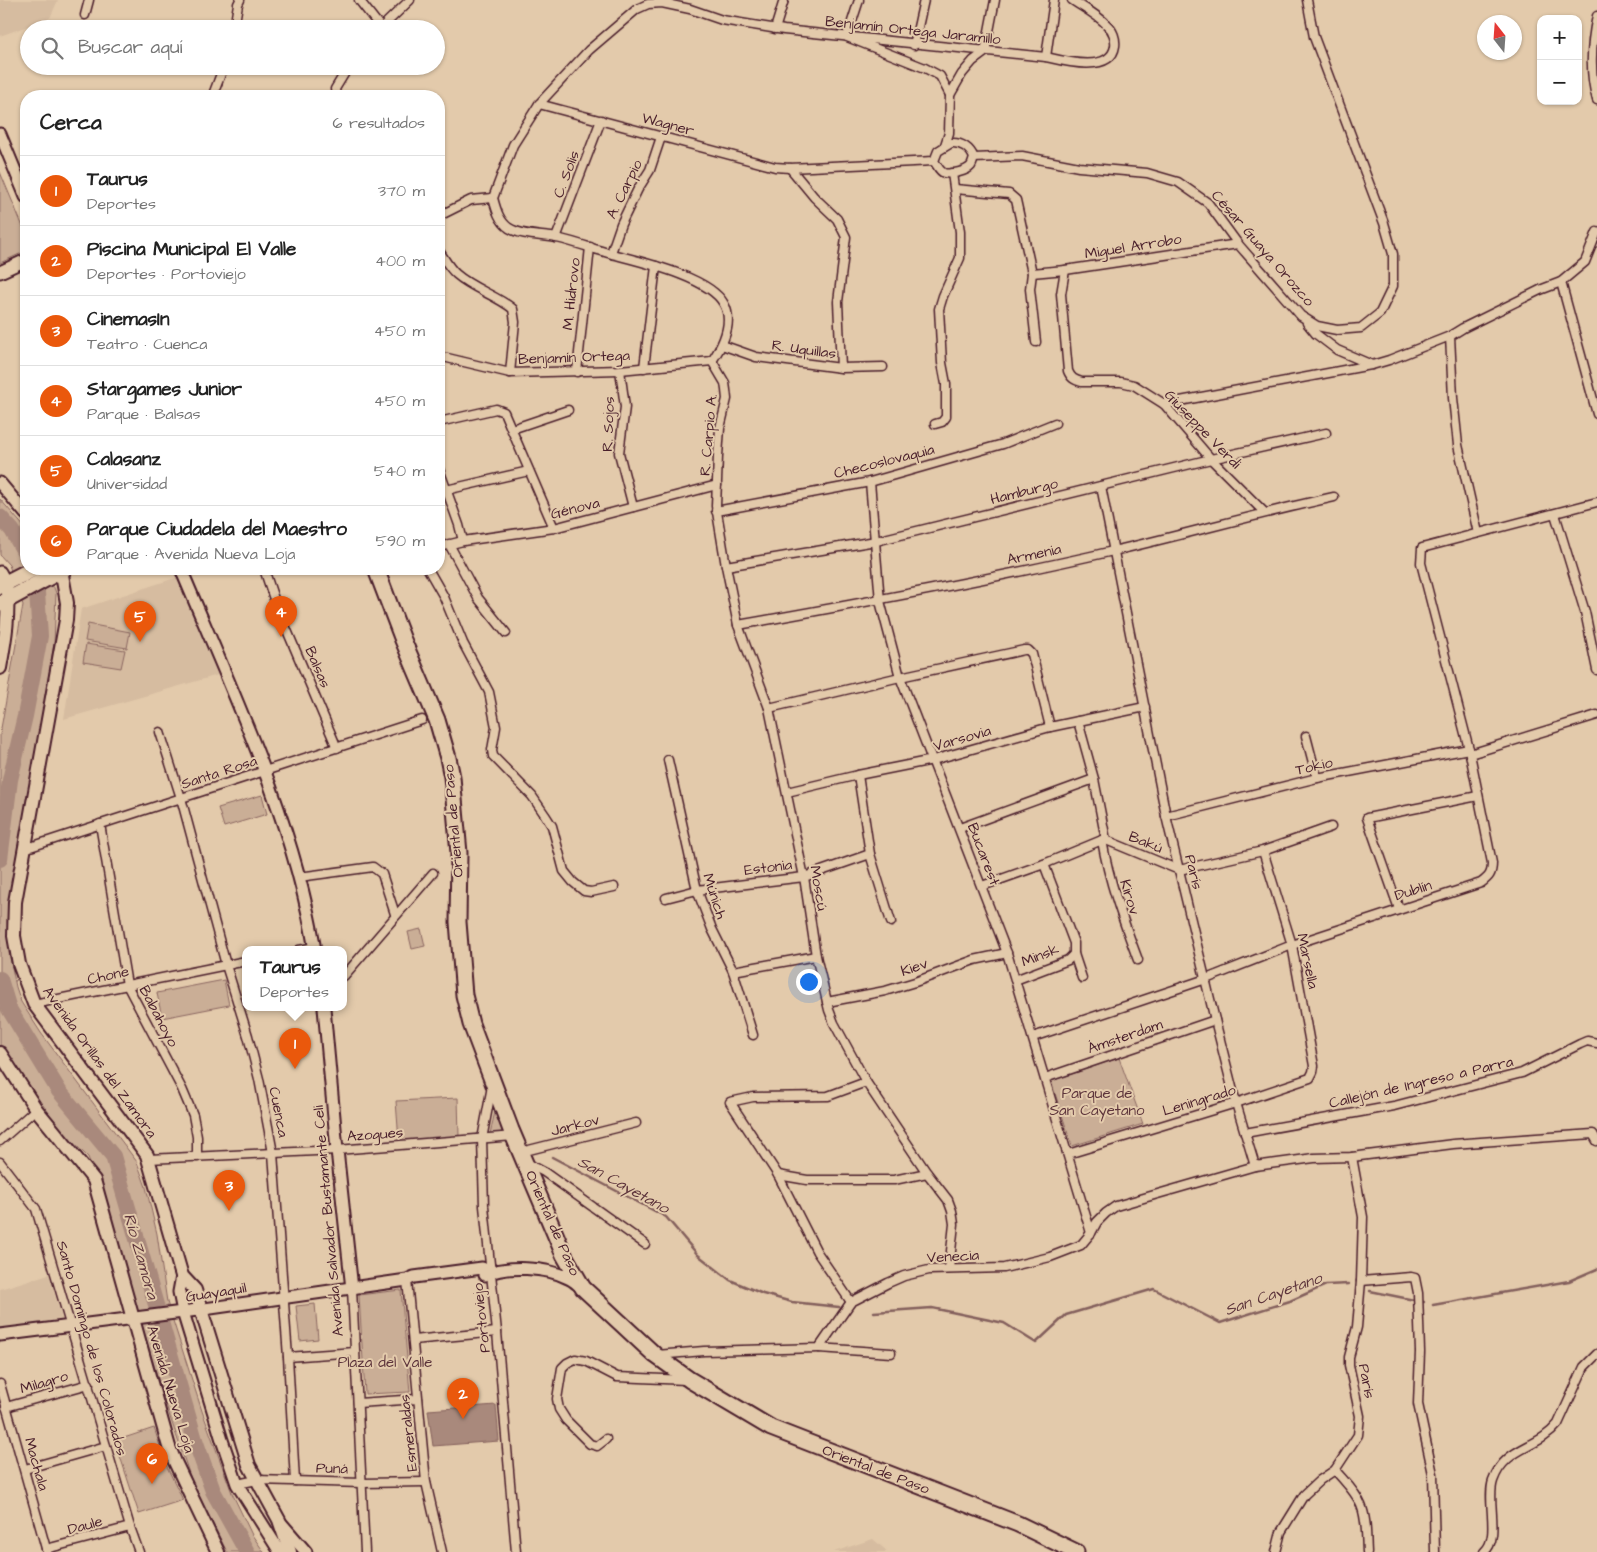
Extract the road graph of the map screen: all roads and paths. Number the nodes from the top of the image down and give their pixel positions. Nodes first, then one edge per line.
1 (89, 0) edge
2 (240, 0) edge
3 (359, 0) edge
4 (410, 0) edge
5 (784, 0) edge
6 (859, 0) edge
7 (924, 0) edge
8 (995, 0) edge
9 (1054, 0) edge
10 (1072, 0) edge
11 (1307, 0) edge
12 (662, 1) edge
13 (85, 15) dead end
14 (1597, 16) edge
15 (235, 20) edge
16 (374, 20) edge
17 (389, 20) edge
18 (775, 29) junction
19 (847, 37) junction
20 (914, 45) junction
21 (985, 52) junction
22 (1046, 57) junction
23 (221, 75) edge
24 (344, 75) edge
25 (215, 90) edge
26 (335, 90) edge
27 (950, 95) junction
28 (1597, 100) edge
29 (539, 104) junction
30 (601, 120) junction
31 (949, 133) junction
32 (0, 134) edge
33 (661, 137) junction
34 (957, 143) junction
35 (945, 145) junction
36 (974, 158) junction
37 (934, 161) junction
38 (790, 168) junction
39 (952, 173) junction
40 (20, 182) edge
41 (955, 189) junction
42 (492, 198) junction
43 (445, 213) edge
44 (1597, 232) edge
45 (556, 238) junction
46 (1238, 244) junction
47 (590, 248) junction
48 (611, 253) junction
49 (445, 259) edge
50 (20, 263) edge
51 (656, 266) junction
52 (1065, 270) junction
53 (0, 272) edge
54 (1032, 273) junction
55 (1561, 282) junction
56 (1301, 316) junction
57 (1450, 336) junction
58 (1036, 342) dead end
59 (722, 345) junction
60 (445, 357) edge
61 (712, 361) junction
62 (1372, 365) junction
63 (883, 367) dead end
64 (644, 368) junction
65 (841, 368) junction
66 (620, 370) junction
67 (577, 372) junction
68 (510, 373) junction
69 (1164, 404) junction
70 (568, 410) dead end
71 (1597, 414) edge
72 (445, 421) edge
73 (1055, 423) dead end
74 (935, 424) dead end
75 (512, 429) junction
76 (1326, 434) dead end
77 (1211, 459) junction
78 (529, 471) junction
79 (870, 482) junction
80 (0, 483) edge
81 (717, 485) junction
82 (1101, 486) junction
83 (446, 490) joint
84 (1334, 497) dead end
85 (1597, 502) edge
86 (20, 507) edge
87 (633, 507) junction
88 (716, 511) junction
89 (1264, 512) junction
90 (1555, 514) junction
91 (554, 528) junction
92 (1478, 533) junction
93 (463, 541) junction
94 (876, 541) junction
95 (448, 544) junction
96 (445, 545) edge
97 (1114, 551) junction
98 (726, 566) junction
99 (24, 575) edge
100 (46, 575) edge
101 (62, 575) edge
102 (183, 575) edge
103 (266, 575) edge
104 (372, 575) edge
105 (378, 575) edge
106 (432, 575) edge
107 (6, 588) edge
108 (880, 600) junction
109 (394, 615) junction
110 (738, 626) junction
111 (506, 633) dead end
112 (0, 668) edge
113 (1597, 670) edge
114 (900, 677) junction
115 (1145, 707) junction
116 (769, 708) junction
117 (1597, 716) edge
118 (422, 720) dead end
119 (1078, 721) junction
120 (1050, 727) junction
121 (160, 732) dead end
122 (1306, 736) dead end
123 (337, 748) junction
124 (1469, 751) junction
125 (668, 760) dead end
126 (932, 760) junction
127 (265, 771) junction
128 (858, 775) junction
129 (1318, 778) junction
130 (1094, 779) junction
131 (786, 792) junction
132 (1478, 796) junction
133 (181, 798) junction
134 (1166, 816) junction
135 (100, 824) junction
136 (1331, 826) dead end
137 (960, 828) junction
138 (1104, 840) junction
139 (24, 849) junction
140 (1263, 851) junction
141 (870, 854) junction
142 (1044, 864) junction
143 (1180, 870) junction
144 (433, 873) dead end
145 (804, 877) junction
146 (299, 878) junction
147 (614, 886) dead end
148 (982, 886) junction
149 (697, 890) junction
150 (666, 898) dead end
151 (1399, 909) junction
152 (395, 914) junction
153 (891, 922) dead end
154 (314, 946) edge
155 (1292, 946) junction
156 (1007, 954) junction
157 (1074, 954) junction
158 (816, 956) junction
159 (1138, 960) dead end
160 (242, 962) edge
161 (226, 965) junction
162 (733, 971) junction
163 (347, 972) edge
164 (1082, 978) dead end
165 (1206, 979) junction
166 (1015, 980) junction
167 (127, 985) junction
168 (827, 1002) junction
169 (34, 1004) junction
170 (324, 1011) edge
171 (1215, 1020) junction
172 (753, 1035) dead end
173 (1032, 1037) junction
174 (1597, 1042) edge
175 (0, 1053) edge
176 (1045, 1078) junction
177 (1310, 1078) joint
178 (492, 1082) junction
179 (866, 1082) junction
180 (1236, 1103) junction
181 (36, 1110) junction
182 (636, 1123) dead end
183 (1245, 1133) junction
184 (514, 1136) junction
185 (482, 1139) junction
186 (0, 1141) edge
187 (1597, 1141) edge
188 (337, 1150) junction
189 (273, 1153) junction
190 (1068, 1154) junction
191 (197, 1157) junction
192 (523, 1157) junction
193 (1352, 1158) junction
194 (148, 1159) junction
195 (0, 1162) edge
196 (1255, 1166) junction
197 (927, 1173) junction
198 (778, 1175) junction
199 (1091, 1233) junction
200 (645, 1244) dead end
201 (949, 1269) junction
202 (490, 1273) junction
203 (182, 1276) junction
204 (407, 1280) junction
205 (1361, 1282) junction
206 (583, 1288) junction
207 (352, 1289) junction
208 (284, 1296) junction
209 (851, 1302) junction
210 (200, 1309) junction
211 (184, 1312) junction
212 (132, 1317) junction
213 (71, 1326) junction
214 (497, 1332) junction
215 (0, 1334) edge
216 (413, 1340) junction
217 (819, 1348) junction
218 (355, 1352) junction
219 (891, 1353) dead end
220 (1597, 1354) edge
221 (655, 1355) junction
222 (288, 1357) junction
223 (690, 1380) junction
224 (0, 1384) edge
225 (88, 1384) junction
226 (418, 1399) junction
227 (358, 1403) junction
228 (6, 1407) junction
229 (606, 1439) dead end
230 (106, 1446) junction
231 (25, 1469) junction
232 (1335, 1470) junction
233 (257, 1480) junction
234 (295, 1481) junction
235 (426, 1482) junction
236 (362, 1483) junction
237 (237, 1484) junction
238 (279, 1520) junction
239 (130, 1527) junction
240 (47, 1551) edge
241 (139, 1552) edge
242 (218, 1552) edge
243 (280, 1552) edge
244 (290, 1552) edge
245 (306, 1552) edge
246 (366, 1552) edge
247 (442, 1552) edge
248 (516, 1552) edge
249 (1076, 1552) edge
250 (1276, 1552) edge
251 (1367, 1552) edge
252 (1435, 1552) edge
253 (1484, 1552) edge

1 - 13 street
2 - 15 street
3 - 16 street
4 - 17 street
5 - 18 street
6 - 19 street
7 - 20 street
8 - 21 street
9 - 22 street
10 - 22 street, Benjamín Ortega Jaramillo
11 - 56 street, César Guaya Orozco
12 - 18 street, Benjamín Ortega Jaramillo
12 - 29 street, Benjamín Ortega Jaramillo
14 - 28 street
18 - 19 street, Benjamín Ortega Jaramillo
19 - 20 street, Benjamín Ortega Jaramillo
19 - 27 street
20 - 21 street, Benjamín Ortega Jaramillo
21 - 22 street, Benjamín Ortega Jaramillo
21 - 27 street
23 - 25 street
24 - 26 street
27 - 31 street
29 - 30 street, Wagner
29 - 42 street, Benjamín Ortega Jaramillo
30 - 33 street, Wagner
30 - 45 street, C. Solis
31 - 34 street
31 - 35 street
32 - 40 main road
33 - 38 street, Wagner
33 - 48 street, A. Carpio
34 - 35 street
34 - 36 street
35 - 37 street
36 - 39 street
36 - 46 street, César Guaya Orozco
37 - 38 street
37 - 39 street
38 - 65 street
39 - 41 street
41 - 54 street
41 - 74 street
42 - 43 street
42 - 45 street
44 - 55 street
45 - 47 street
46 - 52 street, Miguel Arrobo
46 - 56 street, César Guaya Orozco
47 - 48 street
47 - 67 street, M. Hidrovo
48 - 51 street
49 - 68 street
50 - 53 main road
51 - 59 street
51 - 64 street
52 - 54 street, Miguel Arrobo
52 - 69 street, Giuseppe Verdi
54 - 58 street
55 - 57 street
55 - 71 street
56 - 62 street
57 - 62 street
57 - 92 street
59 - 61 street
59 - 65 street, R. Uquillas
60 - 68 street, Benjamín Ortega
61 - 64 street, Benjamín Ortega
61 - 81 street, R. Carpio A.
62 - 69 street
63 - 65 street, R. Uquillas
64 - 66 street, Benjamín Ortega
66 - 67 street, Benjamín Ortega
66 - 87 street, R. Sojos
67 - 68 street, Benjamín Ortega
69 - 77 street, Giuseppe Verdi
70 - 75 street
72 - 75 street
73 - 79 street, Checoslovaquia
75 - 78 street
76 - 77 street, Hamburgo
77 - 82 street, Hamburgo
77 - 89 street, Giuseppe Verdi
78 - 83 street
78 - 91 street
79 - 88 street, Checoslovaquia
79 - 94 street, Bucarest
80 - 86 main road
81 - 87 street, Génova
81 - 88 street, Moscú
82 - 94 street, Hamburgo
82 - 97 street, París
83 - 93 street
84 - 89 street, Armenia
85 - 90 street
87 - 91 street, Génova
88 - 98 street, Moscú
89 - 97 street, Armenia
90 - 92 street
90 - 113 street
91 - 93 street, Génova
92 - 124 street, Dublín
93 - 95 street, Génova
94 - 98 street, Hamburgo
94 - 108 street, Bucarest
95 - 96 street, Génova
95 - 111 street
97 - 108 street, Armenia
97 - 115 street, París
98 - 110 street, Moscú
99 - 107 highway
100 - 107 highway
101 - 139 main road, Avenida Orillas del Zamora
102 - 127 main road
103 - 123 street, Balsas
104 - 109 highway
105 - 109 highway
106 - 147 street
107 - 112 main road
108 - 110 street, Armenia
108 - 114 street, Bucarest
109 - 178 highway, Oriental de Paso
110 - 116 street, Moscú
114 - 116 street
114 - 120 street
114 - 126 street, Bucarest
115 - 119 street, Varsovia
115 - 134 street, París
116 - 131 street, Moscú
117 - 124 street, Tokio
118 - 123 street, Santa Rosa
119 - 120 street, Varsovia
119 - 130 street, Kirov
120 - 126 street, Varsovia
121 - 133 street, Cuenca
122 - 129 street
123 - 127 street, Santa Rosa
124 - 129 street, Tokio
124 - 132 street, Dublín
125 - 149 street, Múnich
126 - 128 street, Varsovia
126 - 137 street, Bucarest
127 - 133 street, Santa Rosa
127 - 146 main road
128 - 131 street, Varsovia
128 - 141 street
129 - 134 street, Tokio
130 - 137 street
130 - 138 street, Kirov
131 - 145 street, Moscú
132 - 151 street, Dublín
132 - 151 street
133 - 135 street, Santa Rosa
133 - 161 street, Cuenca
134 - 143 street, París
135 - 139 street, Santa Rosa
135 - 167 street, Babahoyo
136 - 140 street
137 - 148 street, Bucarest
138 - 142 street
138 - 143 street, Bakú
138 - 159 street, Kirov
139 - 169 main road, Avenida Orillas del Zamora
140 - 143 street
140 - 155 street, Marsella
141 - 145 street, Estonia
141 - 153 street
142 - 148 street
142 - 157 street
143 - 165 street, París
144 - 152 street
145 - 149 street, Estonia
145 - 158 street, Moscú
146 - 152 street
146 - 154 main road
148 - 156 street, Bucarest
149 - 150 street, Estonia
149 - 162 street, Múnich
151 - 155 street, Dublín
152 - 163 street
155 - 165 street, Dublín
155 - 177 street, Marsella
156 - 166 street, Bucarest
156 - 168 street, Kiev
157 - 164 street
157 - 166 street, Minsk
158 - 162 street
158 - 168 street, Moscú
160 - 161 street, Chone
161 - 167 street, Chone
161 - 189 street, Cuenca
162 - 172 street, Múnich
165 - 171 street, París
165 - 173 street, Dublín
166 - 173 street, Bucarest
167 - 169 street, Chone
167 - 191 street, Babahoyo
168 - 179 street, Moscú
169 - 194 main road, Avenida Orillas del Zamora
170 - 188 main road, Avenida Salvador Bustamante Celi
171 - 176 street, Ámsterdam
171 - 180 street, París
173 - 176 street, Bucarest
174 - 183 street, Callejón de Ingreso a Parra
175 - 181 main road, Avenida Nueva Loja
176 - 190 street, Bucarest
177 - 180 street, Leningrado
178 - 184 highway, Oriental de Paso
178 - 185 street, Portoviejo
179 - 197 street, Moscú
179 - 198 street
180 - 183 street, París
180 - 190 street, Leningrado
181 - 186 street
181 - 212 main road, Avenida Nueva Loja
182 - 192 street, Jarkov
183 - 196 street, París
184 - 185 street, Azogues
184 - 192 highway, Oriental de Paso
185 - 188 street, Azogues
185 - 202 street, Portoviejo
187 - 193 street
188 - 189 street, Azogues
188 - 207 main road, Avenida Salvador Bustamante Celi
189 - 191 street, Azogues
189 - 208 street, Cuenca
190 - 199 street, Bucarest
191 - 194 street, Azogues
192 - 200 street
192 - 206 highway, Oriental de Paso
193 - 196 street
193 - 205 street, París
194 - 203 main road, Avenida Orillas del Zamora
195 - 213 street, Santo Domingo de los Colorados
196 - 199 street, Venecia
197 - 198 street
197 - 201 street, Moscú
198 - 209 street
199 - 201 street, Venecia
201 - 209 street, Venecia
202 - 204 main road, Guayaquil
202 - 206 main road, Guayaquil
202 - 214 street, Portoviejo
203 - 210 main road, Avenida Orillas del Zamora
203 - 211 main road, Avenida Orillas del Zamora
204 - 207 main road, Guayaquil
204 - 216 street, Esmeraldas
205 - 232 street, París
205 - 252 street
206 - 221 highway, Oriental de Paso
207 - 208 main road, Guayaquil
207 - 218 street, Avenida Salvador Bustamante Celi
208 - 210 main road, Guayaquil
208 - 222 street, Cuenca
209 - 217 street, Venecia
210 - 211 main road, Guayaquil
210 - 233 main road, Avenida Orillas del Zamora
211 - 212 main road, Guayaquil
211 - 237 main road, Avenida Orillas del Zamora
212 - 213 main road, Guayaquil
212 - 242 main road, Avenida Nueva Loja
213 - 215 main road, Guayaquil
213 - 225 street, Santo Domingo de los Colorados
214 - 216 street
214 - 248 street, Portoviejo
216 - 226 street, Esmeraldas
217 - 219 street
217 - 221 street
218 - 222 street
218 - 227 street, Avenida Salvador Bustamante Celi
220 - 253 street
221 - 223 highway, Oriental de Paso
222 - 234 street, Cuenca
223 - 229 street
223 - 249 highway, Oriental de Paso
224 - 228 street, Machala
225 - 228 street, Milagro
225 - 230 street, Santo Domingo de los Colorados
226 - 227 street
226 - 235 street, Esmeraldas
227 - 236 street, Avenida Salvador Bustamante Celi
228 - 231 street, Machala
230 - 231 street
230 - 239 street, Santo Domingo de los Colorados
231 - 240 street, Machala
232 - 250 street, París
232 - 251 street
233 - 234 street, Puná
233 - 237 street, Puná
233 - 238 main road, Avenida Orillas del Zamora
234 - 236 street, Puná
235 - 236 street, Puná
235 - 247 street, Esmeraldas
236 - 246 street, Avenida Salvador Bustamante Celi
237 - 243 main road, Avenida Orillas del Zamora
238 - 244 main road, Avenida Orillas del Zamora
238 - 245 main road
239 - 240 street, Daule
239 - 241 street, Santo Domingo de los Colorados

